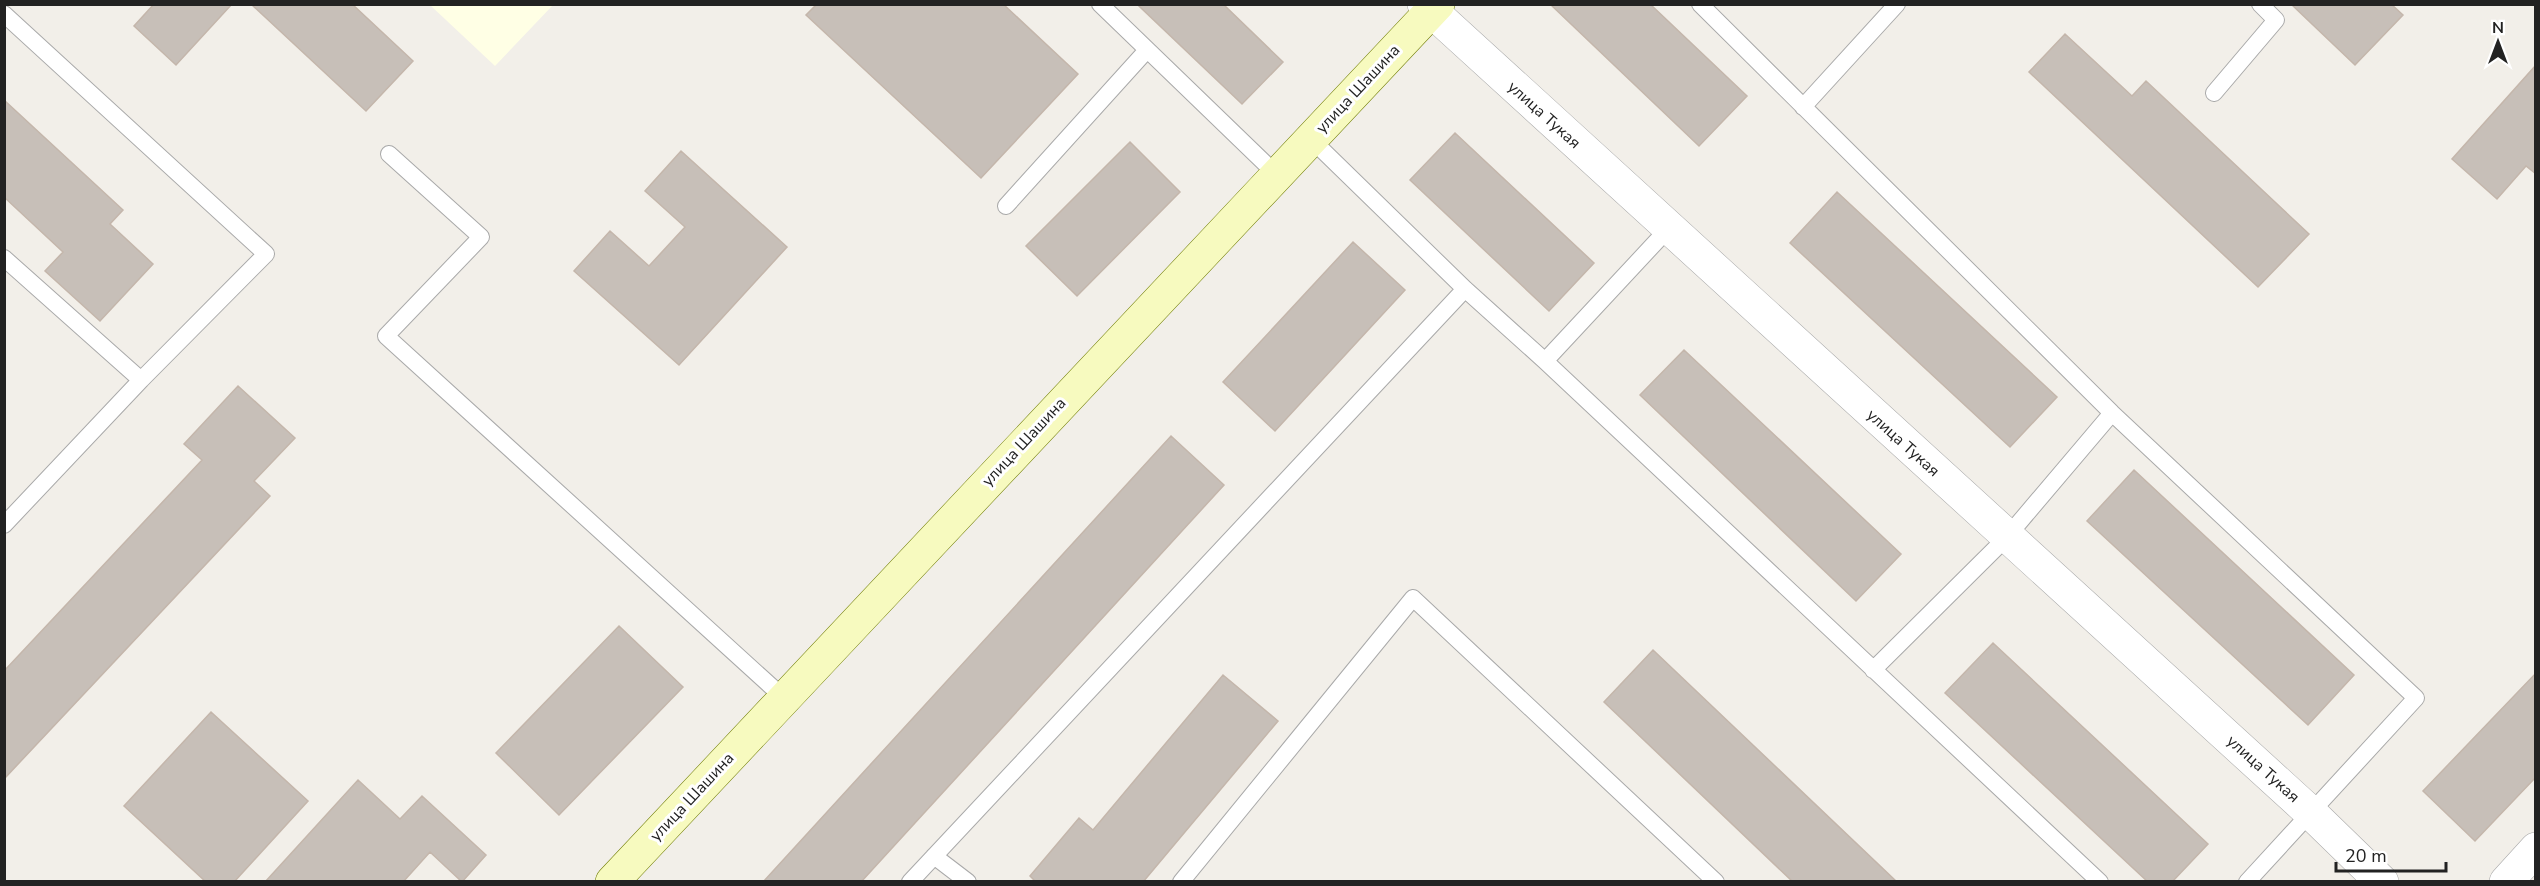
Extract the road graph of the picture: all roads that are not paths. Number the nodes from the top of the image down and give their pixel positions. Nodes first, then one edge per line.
1 (1100, 4) edge
2 (1700, 4) edge
3 (1897, 4) edge
4 (2260, 4) edge
5 (1431, 7) edge
6 (4, 14) edge
7 (1147, 50) junction
8 (2214, 93) dead end
9 (1803, 108) junction
10 (1311, 139) junction
11 (389, 154) dead end
12 (1276, 174) junction
13 (1006, 207) dead end
14 (1668, 229) junction
15 (4, 258) edge
16 (1465, 289) junction
17 (1545, 361) junction
18 (141, 380) junction
19 (2112, 413) junction
20 (4, 525) edge
21 (2006, 538) junction
22 (1873, 670) junction
23 (784, 698) junction
24 (2311, 813) junction
25 (2535, 849) edge
26 (934, 855) junction
27 (612, 882) edge
28 (910, 882) edge
29 (968, 882) edge
30 (1181, 882) edge
31 (1716, 882) edge
32 (2100, 882) edge
33 (2247, 882) edge
34 (2382, 882) edge
35 (2505, 882) edge

1 - 7 lane
2 - 9 lane
3 - 9 lane
4 - 8 lane
5 - 10 main road, улица Шашина
5 - 14 street, улица Тукая
6 - 18 lane
7 - 12 lane
7 - 13 lane
9 - 19 lane
10 - 12 main road, улица Шашина
10 - 16 lane
11 - 23 lane
12 - 23 main road, улица Шашина
14 - 17 lane
14 - 21 street, улица Тукая
15 - 18 lane
16 - 17 lane
16 - 26 lane
17 - 22 lane
18 - 20 lane
19 - 21 lane
19 - 24 lane
21 - 22 lane
21 - 24 street, улица Тукая
22 - 32 lane
23 - 27 main road, улица Шашина
24 - 33 lane
24 - 34 street, улица Тукая
25 - 35 street
26 - 28 lane
26 - 29 lane
30 - 31 lane

